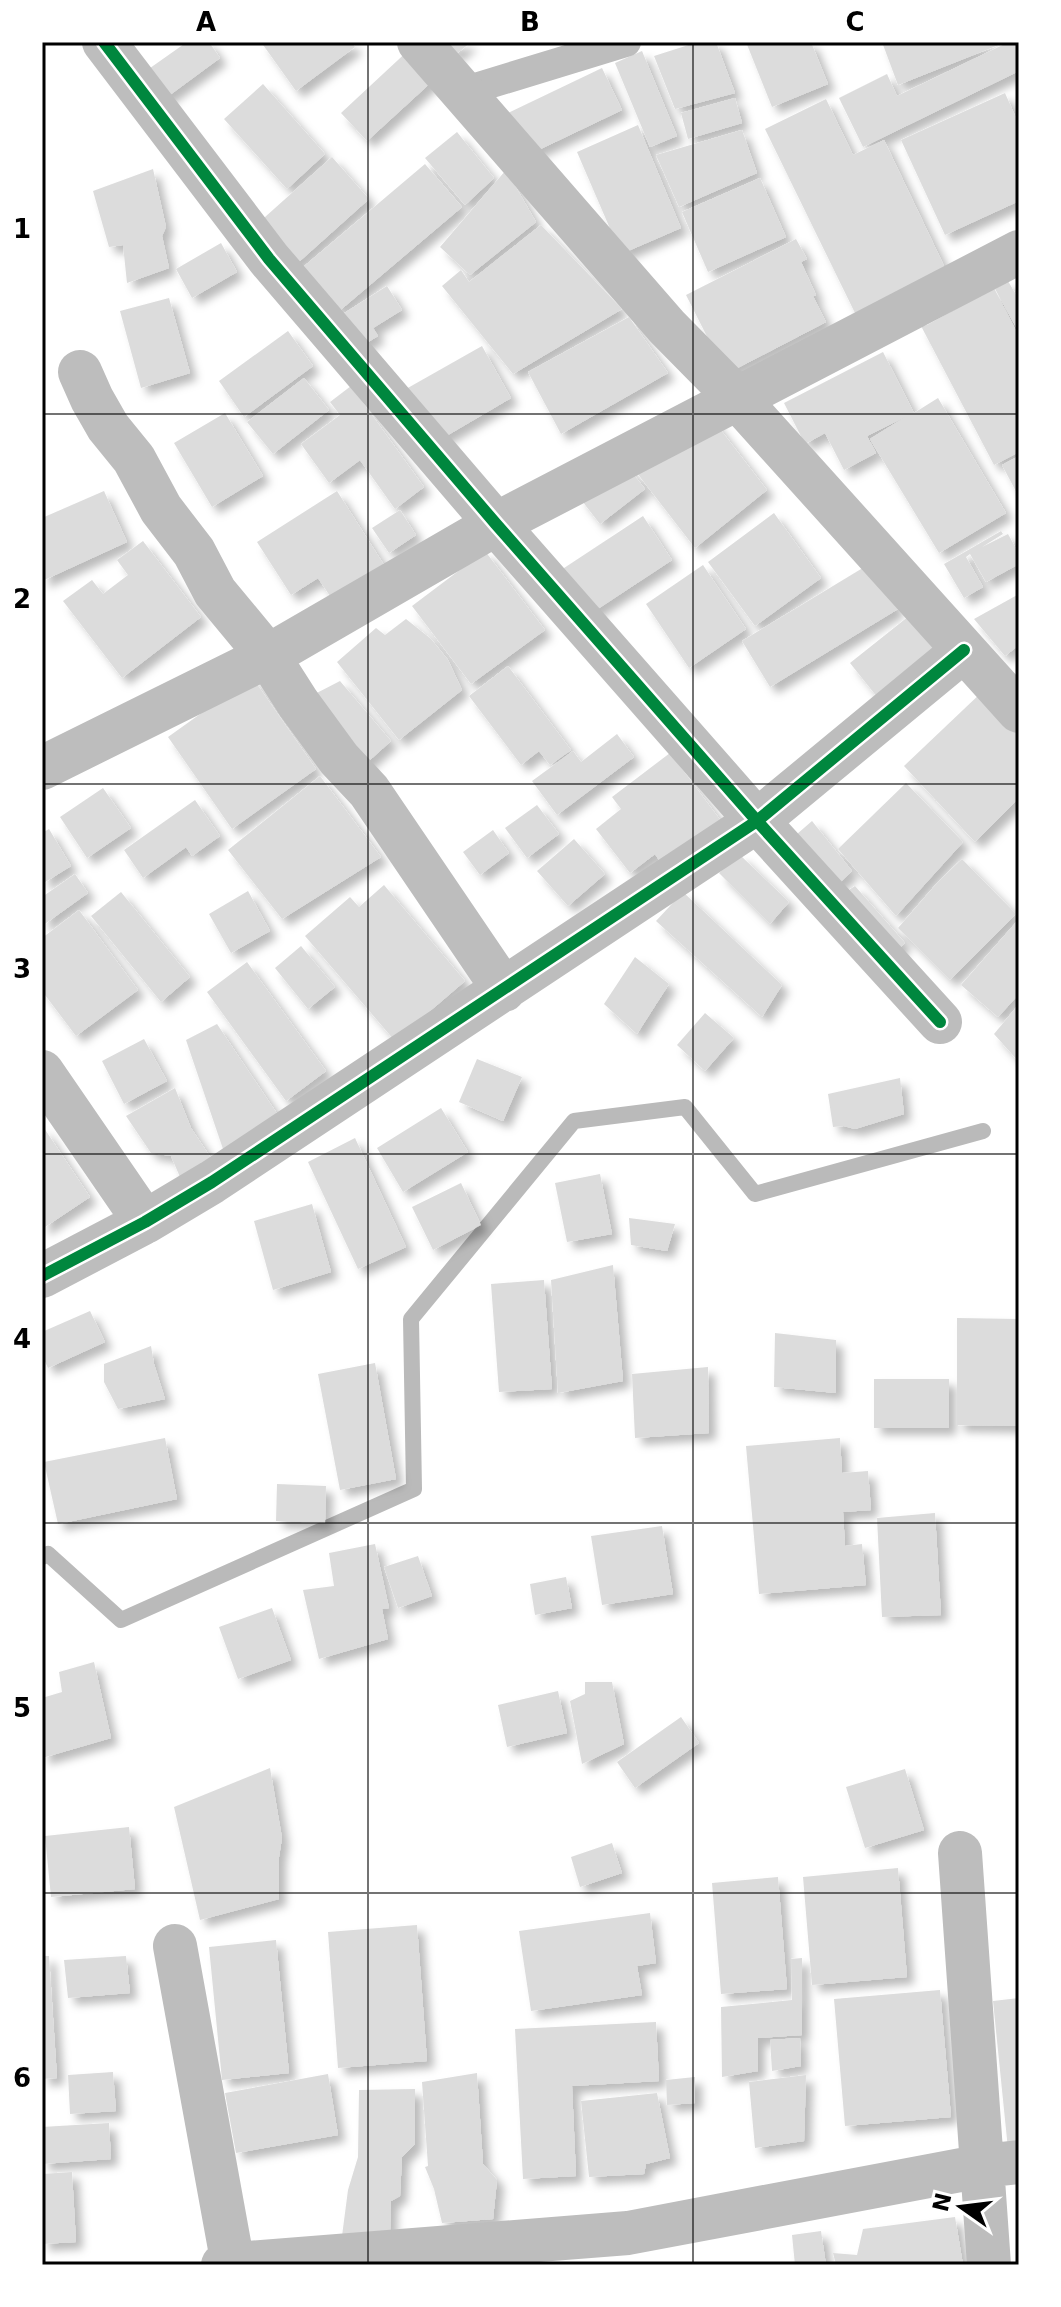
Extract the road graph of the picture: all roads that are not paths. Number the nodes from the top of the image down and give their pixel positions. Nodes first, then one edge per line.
1 (104, 42) edge
2 (419, 42) edge
3 (626, 42) edge
4 (462, 92) junction
5 (1019, 252) edge
6 (80, 372) dead end
7 (736, 397) junction
8 (496, 524) junction
9 (964, 650) junction
10 (268, 656) junction
11 (1019, 711) edge
12 (42, 768) edge
13 (757, 821) junction
14 (504, 990) junction
15 (940, 1022) dead end
16 (42, 1072) edge
17 (145, 1222) junction
18 (42, 1276) edge
19 (960, 1853) dead end
20 (175, 1946) dead end
21 (1000, 2164) edge
22 (629, 2249) edge
23 (229, 2265) edge
24 (989, 2265) edge

1 - 8 street
2 - 4 street
3 - 4 lane
4 - 7 street
5 - 7 street
6 - 10 street
7 - 8 street
7 - 9 street
8 - 10 street
8 - 13 street
9 - 11 street
9 - 13 street
10 - 12 street
10 - 14 street
13 - 14 street
13 - 15 street
14 - 17 street
16 - 17 street
17 - 18 street
19 - 21 street
20 - 23 street
21 - 22 street
21 - 24 street
22 - 23 street

